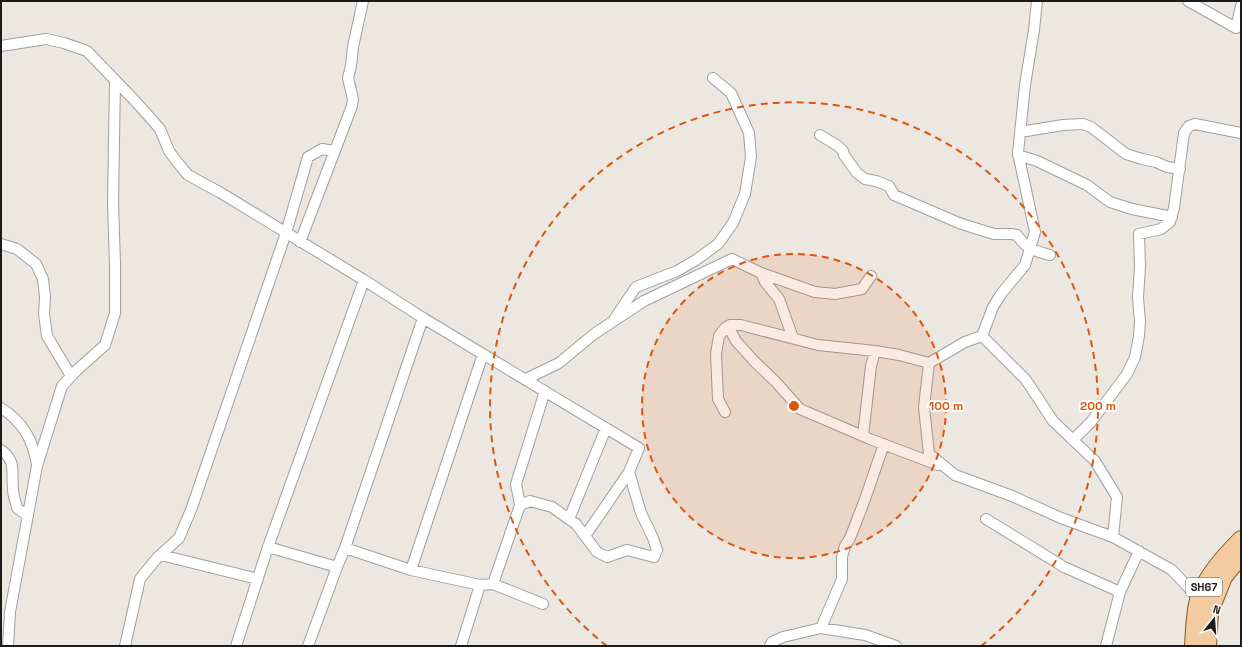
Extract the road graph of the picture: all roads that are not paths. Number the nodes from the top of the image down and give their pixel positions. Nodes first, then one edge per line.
1 (363, 1) edge
2 (1037, 1) edge
3 (1188, 1) edge
4 (1241, 6) edge
5 (1239, 30) edge
6 (1, 46) edge
7 (713, 78) dead end
8 (115, 81) junction
9 (1020, 132) junction
10 (1241, 133) edge
11 (820, 134) dead end
12 (334, 151) junction
13 (1018, 155) junction
14 (1180, 169) junction
15 (1172, 217) junction
16 (286, 233) junction
17 (300, 242) junction
18 (1, 244) edge
19 (1030, 249) junction
20 (1050, 255) dead end
21 (762, 273) junction
22 (871, 276) dead end
23 (364, 280) junction
24 (423, 318) junction
25 (613, 322) junction
26 (728, 326) junction
27 (982, 336) junction
28 (793, 338) junction
29 (875, 351) junction
30 (483, 354) junction
31 (929, 364) junction
32 (71, 376) junction
33 (526, 379) junction
34 (545, 391) junction
35 (1, 408) edge
36 (725, 412) dead end
37 (606, 428) junction
38 (863, 436) junction
39 (1073, 440) junction
40 (884, 444) junction
41 (1, 450) edge
42 (37, 466) junction
43 (947, 469) junction
44 (629, 472) junction
45 (520, 505) junction
46 (28, 516) junction
47 (569, 519) junction
48 (986, 519) dead end
49 (585, 536) junction
50 (1113, 537) junction
51 (1241, 539) edge
52 (268, 547) junction
53 (345, 548) junction
54 (1139, 551) junction
55 (161, 555) junction
56 (1241, 556) edge
57 (337, 567) junction
58 (411, 570) junction
59 (258, 579) junction
60 (493, 584) junction
61 (480, 585) junction
62 (1120, 592) junction
63 (1198, 598) junction
64 (544, 604) dead end
65 (1210, 612) junction
66 (821, 628) junction
67 (8, 646) edge
68 (125, 646) edge
69 (236, 646) edge
70 (308, 646) edge
71 (461, 646) edge
72 (770, 646) edge
73 (896, 646) edge
74 (1106, 646) edge
75 (1193, 646) edge
76 (1208, 646) edge

1 - 12 street
2 - 9 street
3 - 5 street
4 - 5 street
6 - 8 street
7 - 25 street
8 - 16 street
8 - 32 street
9 - 13 street
9 - 14 street
10 - 14 street
11 - 19 street
12 - 16 street
12 - 17 street
13 - 15 street
13 - 19 street
14 - 15 street
15 - 39 street
16 - 17 street
16 - 55 street
17 - 23 street
18 - 32 street
19 - 20 street
19 - 27 street
21 - 22 street
21 - 25 street
21 - 28 street
23 - 24 street
23 - 52 street
24 - 30 street
24 - 53 street
25 - 33 street
26 - 28 street
26 - 36 street
26 - 38 street
27 - 31 street
27 - 39 street
28 - 29 street
29 - 31 street
29 - 38 street
30 - 33 street
30 - 58 street
31 - 43 street
32 - 42 street
33 - 34 street
34 - 37 street
34 - 45 street
35 - 42 street
37 - 44 street
37 - 47 street
38 - 40 street
39 - 50 street
40 - 43 street
40 - 66 street
41 - 46 street
42 - 46 street
43 - 50 street
44 - 49 street
44 - 49 street
45 - 47 street
45 - 60 street
46 - 67 street
47 - 49 street
48 - 62 street
50 - 54 street
51 - 63 main road, SH67
52 - 57 street
52 - 59 street
53 - 57 street
53 - 58 street
54 - 62 street
54 - 63 street
55 - 59 street
55 - 68 street
56 - 65 main road, SH67
57 - 70 street
58 - 61 street
59 - 69 street
60 - 61 street
60 - 64 street
61 - 71 street
62 - 74 street
63 - 65 street
63 - 75 main road, SH67
65 - 76 main road, SH67
66 - 72 street
66 - 73 street

